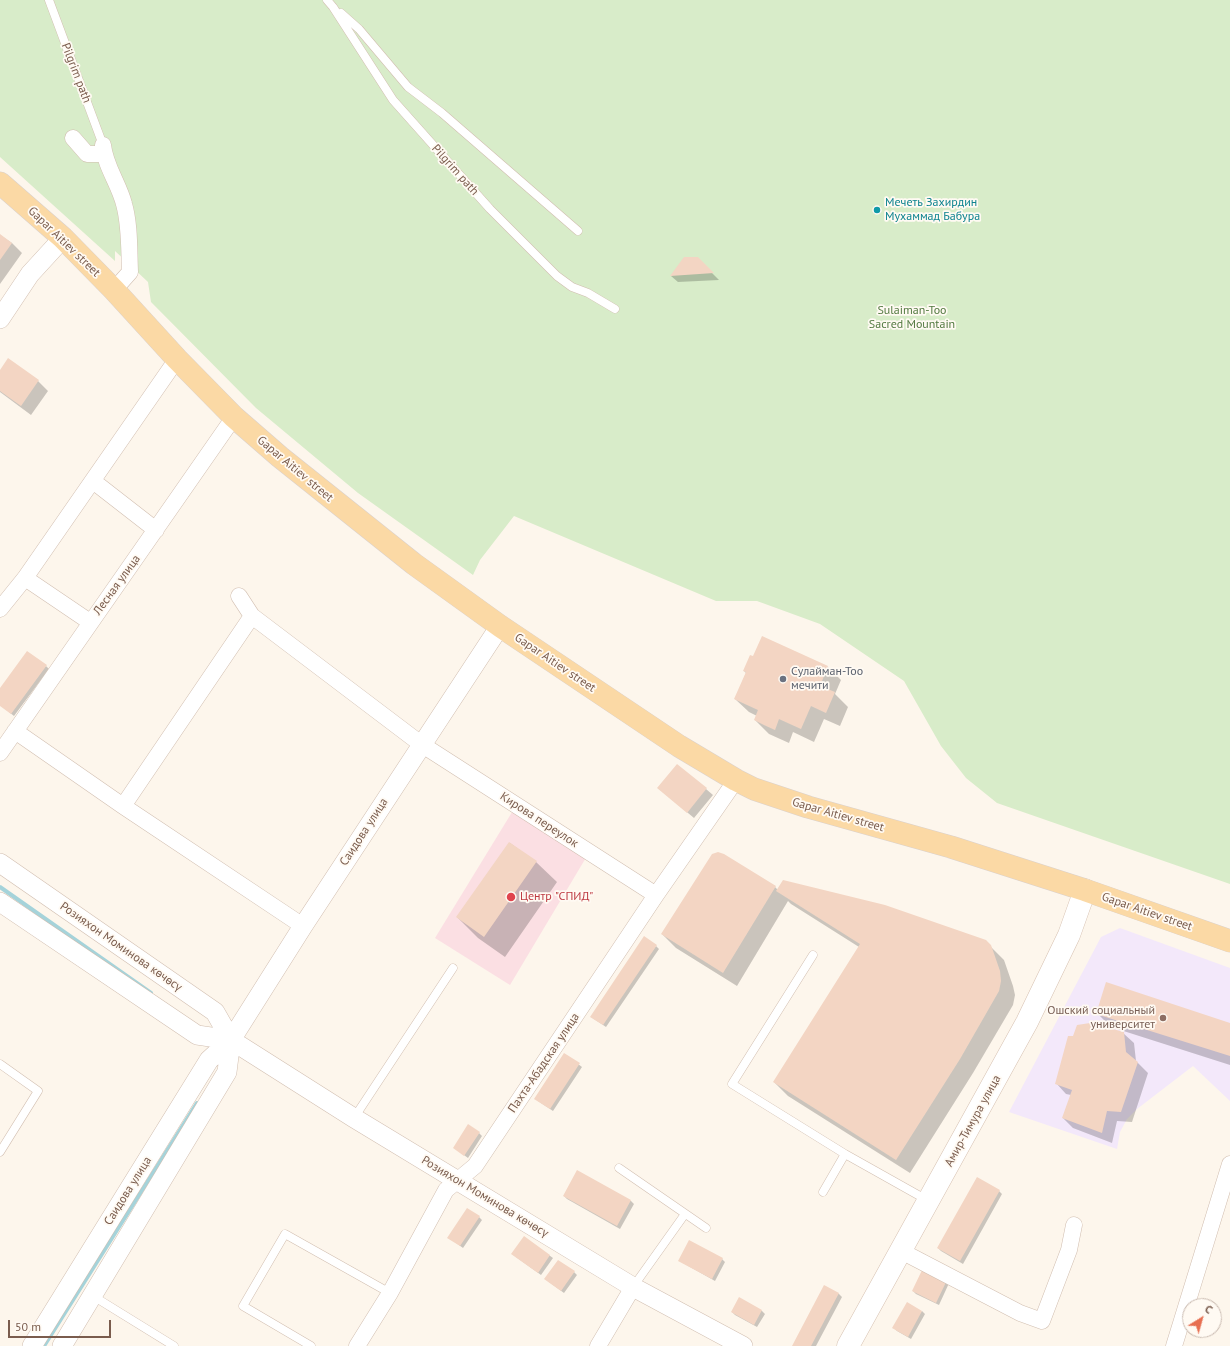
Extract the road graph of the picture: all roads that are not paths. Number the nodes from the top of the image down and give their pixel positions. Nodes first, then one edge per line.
1 (48, 0) edge
2 (327, 0) edge
3 (333, 7) junction
4 (73, 138) dead end
5 (104, 150) junction
6 (0, 183) edge
7 (578, 231) dead end
8 (63, 238) junction
9 (114, 290) junction
10 (615, 309) dead end
11 (0, 319) edge
12 (178, 359) junction
13 (234, 417) junction
14 (93, 481) junction
15 (156, 530) junction
16 (25, 578) junction
17 (239, 596) dead end
18 (0, 609) edge
19 (252, 616) junction
20 (90, 622) junction
21 (500, 626) junction
22 (15, 731) junction
23 (421, 744) junction
24 (0, 753) edge
25 (736, 780) junction
26 (124, 806) junction
27 (0, 863) edge
28 (1085, 890) junction
29 (656, 895) junction
30 (0, 902) edge
31 (303, 926) junction
32 (1230, 941) edge
33 (813, 955) dead end
34 (453, 968) dead end
35 (231, 1040) junction
36 (0, 1064) edge
37 (354, 1118) junction
38 (0, 1152) edge
39 (845, 1154) junction
40 (1230, 1164) edge
41 (619, 1168) dead end
42 (458, 1180) junction
43 (823, 1192) dead end
44 (929, 1201) junction
45 (685, 1214) junction
46 (1074, 1225) dead end
47 (706, 1228) dead end
48 (901, 1251) junction
49 (632, 1287) junction
50 (390, 1293) junction
51 (93, 1296) junction
52 (32, 1346) edge
53 (62, 1346) edge
54 (174, 1346) edge
55 (311, 1346) edge
56 (358, 1346) edge
57 (598, 1346) edge
58 (743, 1346) edge
59 (848, 1346) edge
60 (1174, 1346) edge

1 - 5 lane, Pilgrim path
2 - 3 lane, Pilgrim path
3 - 7 lane
3 - 10 lane, Pilgrim path
4 - 5 street
5 - 9 street
6 - 8 main road, Gapar Aitiev street
8 - 9 main road, Gapar Aitiev street
8 - 11 street
9 - 12 main road, Gapar Aitiev street
12 - 13 main road, Gapar Aitiev street
12 - 14 street
13 - 15 street, Лесная улица
13 - 21 main road, Gapar Aitiev street
14 - 15 street
14 - 16 street
15 - 20 street, Лесная улица
16 - 18 street
16 - 20 street
17 - 19 street, Кирова переулок
19 - 23 street, Кирова переулок
19 - 26 street
20 - 22 street, Лесная улица
21 - 23 street, Саидова улица
21 - 25 main road, Gapar Aitiev street
22 - 24 street, Лесная улица
22 - 26 street
23 - 29 street, Кирова переулок
23 - 31 street, Саидова улица
25 - 28 main road, Gapar Aitiev street
25 - 29 street, Пахта-Абадская улица
26 - 31 street
27 - 35 street, Розияхон Моминова көчөсү
28 - 32 main road, Gapar Aitiev street
28 - 44 main road, Амир-Тимура улица
29 - 42 street, Пахта-Абадская улица
30 - 35 street, Розияхон Моминова көчөсү
31 - 35 street, Саидова улица
33 - 39 lane
34 - 37 lane
35 - 37 street, Розияхон Моминова көчөсү
35 - 51 street, Саидова улица
35 - 52 street, Саидова улица
36 - 38 lane
37 - 42 street, Розияхон Моминова көчөсү
39 - 43 lane
39 - 44 lane
40 - 60 street
41 - 45 lane
42 - 49 street, Розияхон Моминова көчөсү
42 - 50 street, Пахта-Абадская улица
44 - 48 main road, Амир-Тимура улица
45 - 47 lane
45 - 49 lane
46 - 48 street
48 - 59 main road, Амир-Тимура улица
49 - 57 street
49 - 58 street, Розияхон Моминова көчөсү
50 - 55 lane
50 - 56 street, Пахта-Абадская улица
51 - 53 street, Саидова улица
51 - 54 lane

